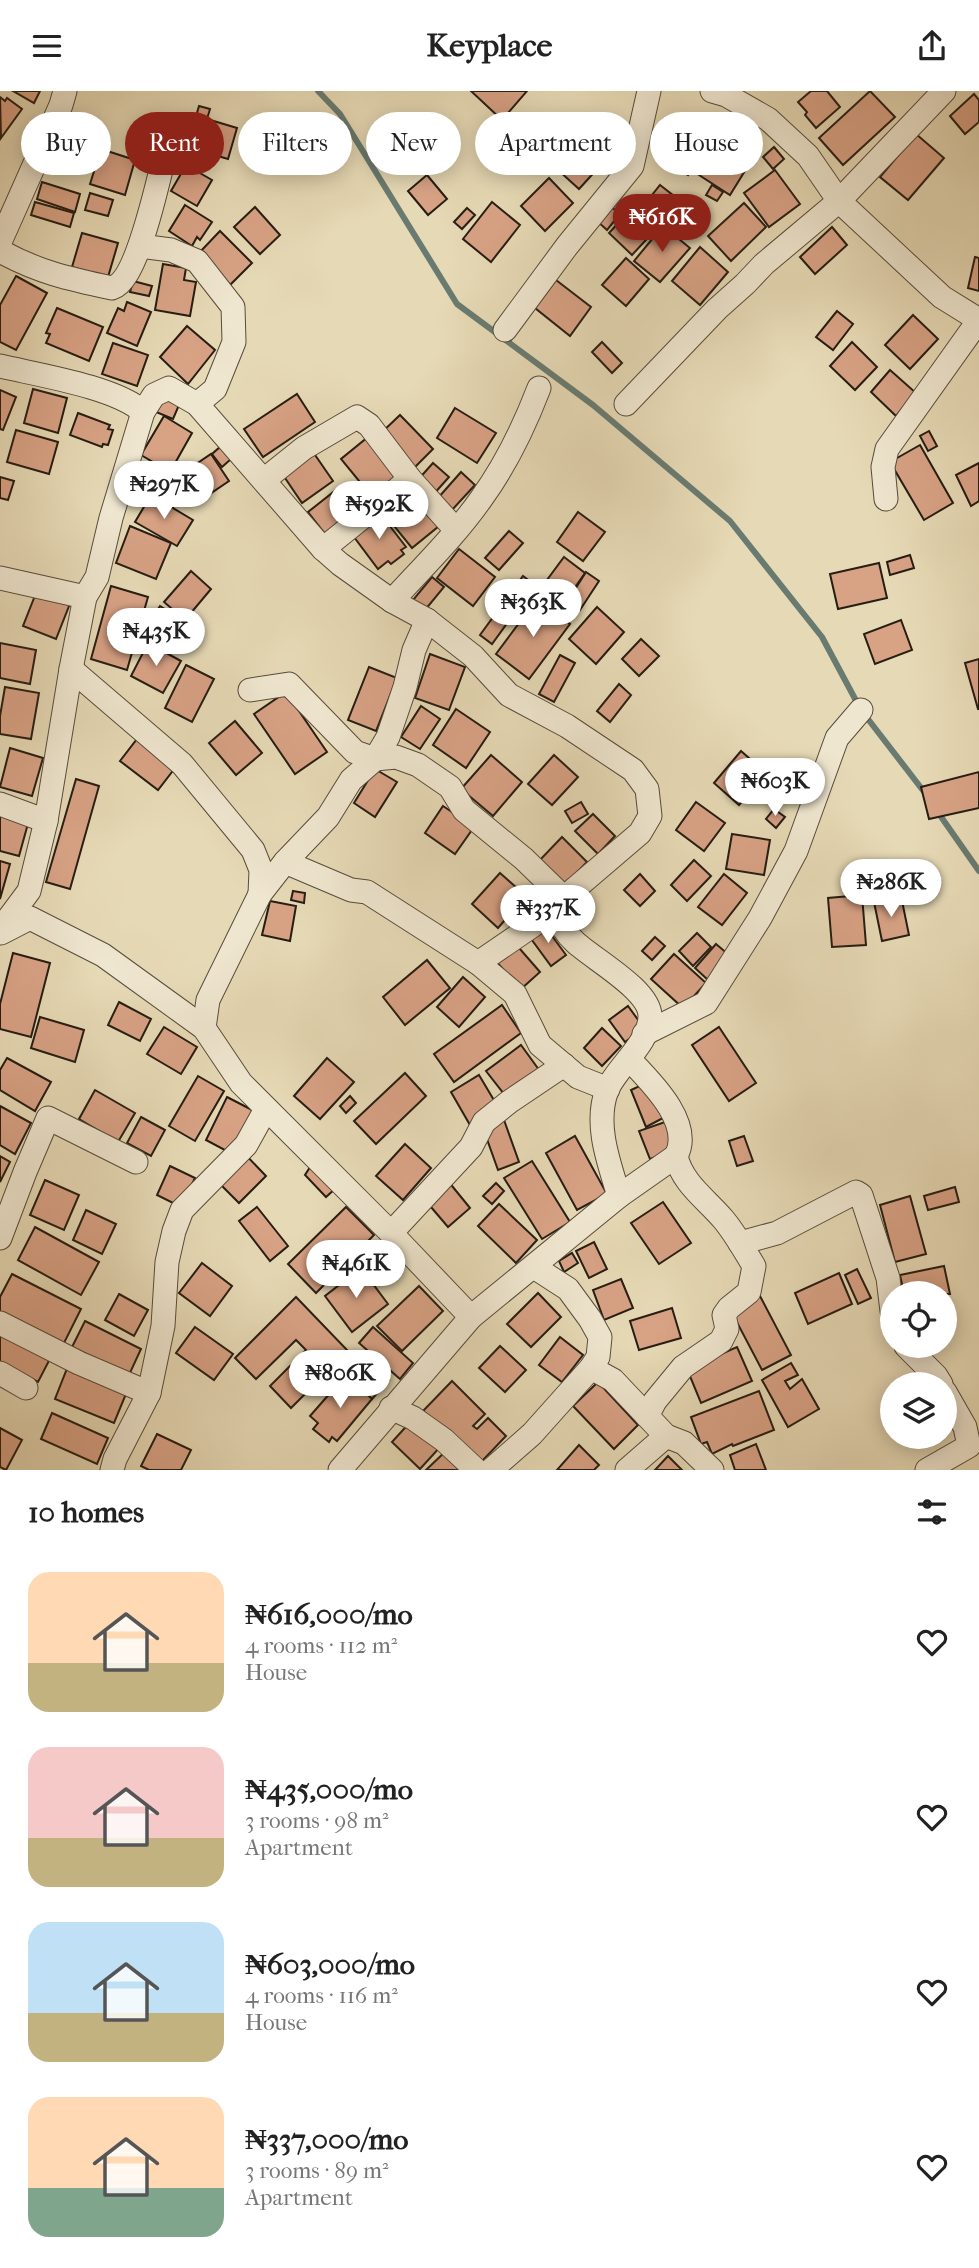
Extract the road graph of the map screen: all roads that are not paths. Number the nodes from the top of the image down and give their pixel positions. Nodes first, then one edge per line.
1 (65, 91) edge
2 (649, 91) edge
3 (712, 91) edge
4 (944, 91) edge
5 (159, 175) edge
6 (839, 201) junction
7 (0, 242) edge
8 (140, 246) junction
9 (0, 251) edge
10 (979, 320) edge
11 (505, 330) dead end
12 (0, 366) edge
13 (539, 388) dead end
14 (197, 404) junction
15 (626, 404) dead end
16 (143, 412) junction
17 (410, 479) junction
18 (264, 480) junction
19 (886, 499) dead end
20 (456, 530) junction
21 (323, 549) junction
22 (0, 578) edge
23 (85, 597) junction
24 (392, 601) junction
25 (427, 620) junction
26 (71, 669) junction
27 (250, 690) dead end
28 (861, 710) dead end
29 (375, 759) junction
30 (0, 804) edge
31 (46, 821) junction
32 (285, 862) junction
33 (260, 894) junction
34 (559, 904) junction
35 (0, 931) edge
36 (478, 963) junction
37 (204, 1028) junction
38 (644, 1034) junction
39 (629, 1059) junction
40 (564, 1065) junction
41 (608, 1089) junction
42 (266, 1109) junction
43 (676, 1156) junction
44 (136, 1162) dead end
45 (619, 1196) junction
46 (391, 1233) junction
47 (0, 1238) edge
48 (740, 1243) junction
49 (534, 1267) junction
50 (888, 1281) edge
51 (471, 1317) junction
52 (0, 1323) edge
53 (918, 1358) edge
54 (591, 1368) junction
55 (932, 1372) edge
56 (0, 1373) edge
57 (26, 1388) dead end
58 (149, 1393) junction
59 (391, 1408) junction
60 (957, 1413) edge
61 (647, 1416) junction
62 (666, 1436) junction
63 (112, 1470) edge
64 (340, 1470) edge
65 (476, 1470) edge
66 (491, 1470) edge
67 (627, 1470) edge
68 (712, 1470) edge
69 (927, 1470) edge

1 - 7 street
2 - 11 street
3 - 6 street
4 - 6 street
5 - 8 street
6 - 10 street
6 - 15 street
8 - 9 street
8 - 14 street
10 - 19 street
12 - 16 street
13 - 20 street
14 - 16 street
14 - 18 street
16 - 23 street
17 - 18 street
17 - 20 street
17 - 21 street
18 - 21 street
20 - 24 street
21 - 24 street
22 - 23 street
23 - 26 street
24 - 25 street
25 - 29 street
25 - 34 street
26 - 31 street
26 - 33 street
27 - 29 street
28 - 38 street
29 - 32 street
29 - 34 street
30 - 31 street
31 - 35 street
32 - 33 street
32 - 36 street
33 - 37 street
34 - 36 street
34 - 38 street
35 - 37 street
36 - 40 street
37 - 42 street
38 - 39 street
39 - 41 street
39 - 43 street
40 - 41 street
40 - 46 street
41 - 45 street
42 - 46 street
42 - 58 street
43 - 45 street
43 - 48 street
44 - 47 street
45 - 49 street
46 - 51 street
48 - 50 street
48 - 61 street
49 - 51 street
49 - 54 street
51 - 59 street
52 - 58 street
53 - 55 street
54 - 61 street
54 - 66 street
56 - 57 street
58 - 63 street
59 - 64 street
59 - 65 street
60 - 69 street
61 - 62 street
62 - 67 street
62 - 68 street

